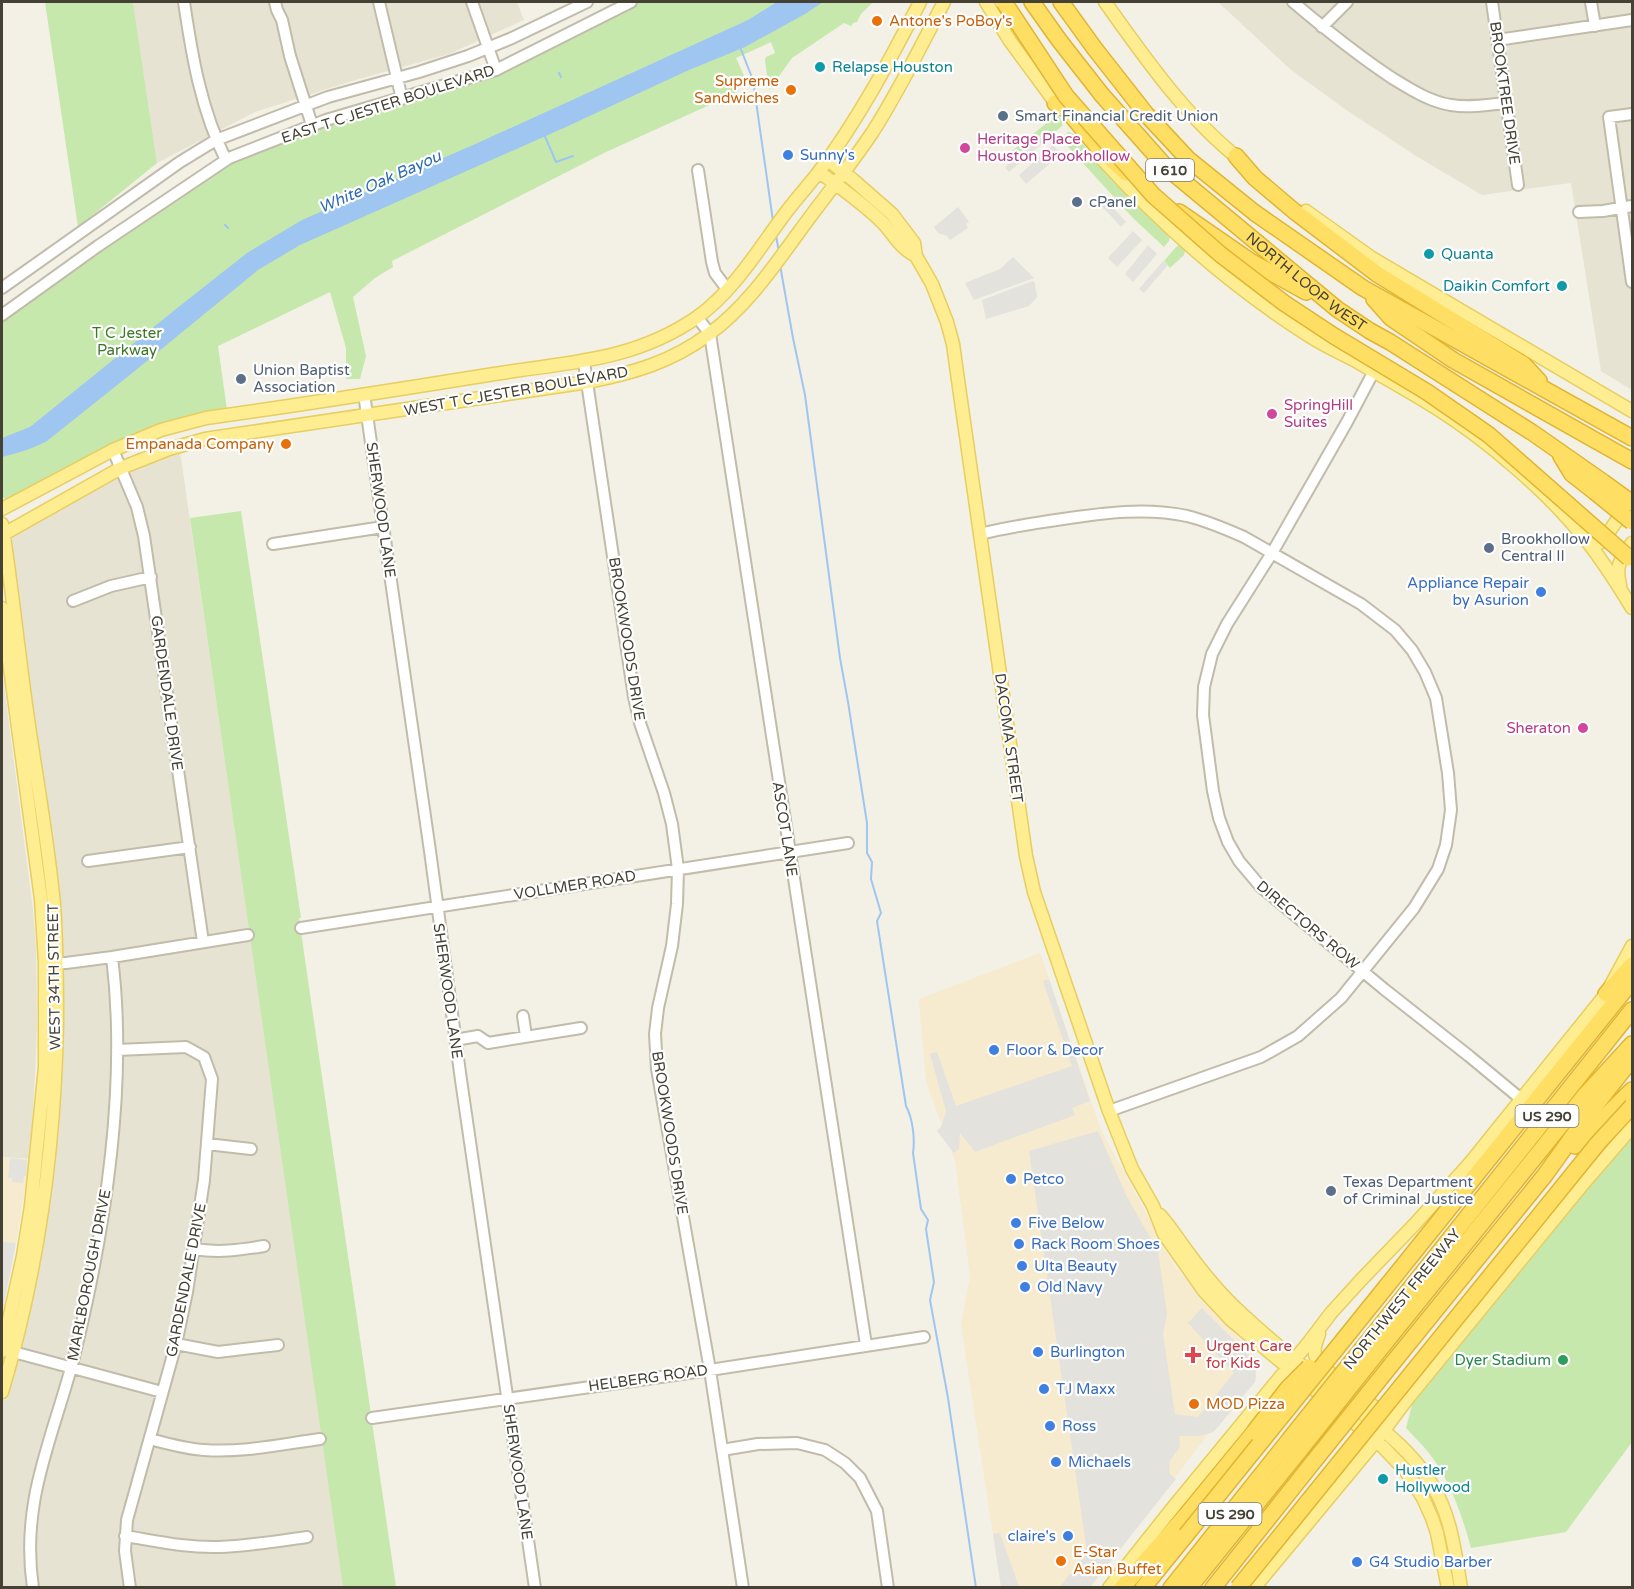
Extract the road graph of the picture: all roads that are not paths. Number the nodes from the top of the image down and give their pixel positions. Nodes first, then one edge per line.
1 (184, 2) edge
2 (275, 2) edge
3 (379, 2) edge
4 (472, 2) edge
5 (587, 2) edge
6 (631, 2) edge
7 (920, 2) edge
8 (944, 2) edge
9 (986, 2) edge
10 (1004, 2) edge
11 (1032, 2) edge
12 (1061, 2) edge
13 (1105, 2) edge
14 (1293, 2) edge
15 (1347, 2) edge
16 (1492, 2) edge
17 (1591, 2) edge
18 (618, 5) edge
19 (1632, 20) edge
20 (1595, 26) junction
21 (1322, 27) junction
22 (1497, 40) junction
23 (488, 48) junction
24 (889, 62) junction
25 (496, 70) junction
26 (907, 72) junction
27 (397, 78) junction
28 (402, 99) junction
29 (1055, 103) junction
30 (1506, 103) junction
31 (305, 105) junction
32 (1632, 114) edge
33 (312, 125) junction
34 (216, 140) junction
35 (1236, 156) junction
36 (827, 159) junction
37 (226, 160) junction
38 (698, 170) dead end
39 (819, 172) junction
40 (844, 172) junction
41 (835, 184) junction
42 (1518, 185) dead end
43 (1628, 207) edge
44 (1579, 212) dead end
45 (91, 226) junction
46 (102, 243) junction
47 (916, 256) junction
48 (1632, 282) edge
49 (2, 288) edge
50 (1363, 288) junction
51 (727, 290) junction
52 (1337, 309) junction
53 (2, 315) edge
54 (697, 317) junction
55 (710, 334) junction
56 (584, 362) junction
57 (1374, 372) junction
58 (588, 382) junction
59 (1546, 390) junction
60 (364, 394) junction
61 (1632, 411) edge
62 (367, 416) junction
63 (1632, 438) edge
64 (112, 450) junction
65 (1632, 461) edge
66 (121, 468) junction
67 (1599, 487) junction
68 (1632, 498) edge
69 (1632, 503) edge
70 (2, 509) edge
71 (1632, 522) edge
72 (383, 527) junction
73 (2, 531) edge
74 (981, 534) junction
75 (1587, 540) junction
76 (273, 544) dead end
77 (1272, 553) junction
78 (1631, 556) edge
79 (151, 577) junction
80 (1621, 590) junction
81 (73, 601) dead end
82 (2, 608) edge
83 (1632, 608) edge
84 (848, 843) dead end
85 (190, 847) junction
86 (789, 852) junction
87 (88, 861) dead end
88 (678, 869) junction
89 (436, 906) junction
90 (301, 928) dead end
91 (248, 935) dead end
92 (203, 942) junction
93 (1632, 946) edge
94 (112, 957) junction
95 (51, 963) junction
96 (1632, 965) edge
97 (1362, 970) junction
98 (1632, 981) edge
99 (1606, 994) junction
100 (1632, 1011) edge
101 (523, 1016) dead end
102 (581, 1028) dead end
103 (526, 1036) junction
104 (455, 1040) junction
105 (1632, 1044) edge
106 (117, 1050) junction
107 (1632, 1059) edge
108 (1632, 1090) edge
109 (1521, 1099) junction
110 (1632, 1106) edge
111 (1109, 1111) junction
112 (1632, 1127) edge
113 (207, 1144) junction
114 (251, 1149) dead end
115 (1545, 1175) junction
116 (264, 1246) dead end
117 (194, 1249) junction
118 (1386, 1287) junction
119 (1324, 1322) junction
120 (924, 1337) dead end
121 (176, 1344) junction
122 (278, 1345) dead end
123 (866, 1345) junction
124 (6, 1350) edge
125 (1445, 1353) junction
126 (1291, 1364) junction
127 (71, 1367) junction
128 (710, 1370) junction
129 (2, 1392) edge
130 (162, 1392) junction
131 (507, 1399) junction
132 (372, 1418) dead end
133 (1384, 1431) junction
134 (150, 1439) junction
135 (320, 1439) dead end
136 (1376, 1441) junction
137 (1295, 1445) junction
138 (722, 1450) junction
139 (1186, 1535) junction
140 (125, 1536) junction
141 (307, 1537) dead end
142 (33, 1587) edge
143 (130, 1587) edge
144 (535, 1587) edge
145 (743, 1587) edge
146 (888, 1587) edge
147 (1109, 1587) edge
148 (1122, 1587) edge
149 (1133, 1587) edge
150 (1143, 1587) edge
151 (1171, 1587) edge
152 (1189, 1587) edge
153 (1212, 1587) edge
154 (1238, 1587) edge
155 (1254, 1587) edge
156 (1448, 1587) edge
157 (1461, 1587) edge

1 - 34 street
2 - 31 street
3 - 27 street
4 - 23 street
5 - 23 street, EAST T C JESTER BOULEVARD
6 - 18 street, EAST T C JESTER BOULEVARD
7 - 24 main road, WEST T C JESTER BOULEVARD
8 - 26 main road, WEST T C JESTER BOULEVARD
9 - 29 main road
10 - 78 highway, bridge
11 - 52 highway, NORTH LOOP WEST / I 610
12 - 50 highway, NORTH LOOP WEST / I 610
13 - 35 main road
14 - 21 street
15 - 21 street
16 - 22 street, BROOKTREE DRIVE
17 - 20 street
18 - 25 street, EAST T C JESTER BOULEVARD
19 - 20 street
20 - 22 street
21 - 30 street
22 - 30 street, BROOKTREE DRIVE
23 - 25 street
23 - 27 street, EAST T C JESTER BOULEVARD
24 - 26 main road
24 - 36 main road, WEST T C JESTER BOULEVARD
25 - 28 street, EAST T C JESTER BOULEVARD
26 - 40 main road, WEST T C JESTER BOULEVARD
27 - 28 street
27 - 31 street, EAST T C JESTER BOULEVARD
28 - 33 street, EAST T C JESTER BOULEVARD
29 - 52 highway
29 - 57 main road
30 - 42 street, BROOKTREE DRIVE
31 - 33 street
31 - 34 street, EAST T C JESTER BOULEVARD
32 - 43 street
33 - 37 street, EAST T C JESTER BOULEVARD
34 - 37 street
34 - 45 street, EAST T C JESTER BOULEVARD
35 - 59 highway
35 - 61 main road
36 - 39 main road, WEST T C JESTER BOULEVARD
36 - 40 main road, DACOMA STREET
37 - 46 street, EAST T C JESTER BOULEVARD
38 - 51 street
39 - 41 main road, DACOMA STREET
39 - 51 main road, WEST T C JESTER BOULEVARD
40 - 41 main road, WEST T C JESTER BOULEVARD
40 - 47 main road, DACOMA STREET
41 - 47 main road, DACOMA STREET
41 - 55 main road, WEST T C JESTER BOULEVARD
43 - 44 street
43 - 48 street
45 - 46 street
45 - 49 street, EAST T C JESTER BOULEVARD
46 - 53 street, EAST T C JESTER BOULEVARD
47 - 74 main road, DACOMA STREET
50 - 59 highway, NORTH LOOP WEST / I 610
50 - 65 highway
51 - 54 main road, WEST T C JESTER BOULEVARD
52 - 67 highway, NORTH LOOP WEST / I 610
54 - 55 street, ASCOT LANE
54 - 56 main road, WEST T C JESTER BOULEVARD
55 - 58 main road, WEST T C JESTER BOULEVARD
55 - 86 street, ASCOT LANE
56 - 58 street, BROOKWOODS DRIVE
56 - 60 main road, WEST T C JESTER BOULEVARD
57 - 75 main road
57 - 77 street, DIRECTORS ROW
58 - 62 main road, WEST T C JESTER BOULEVARD
58 - 88 street, BROOKWOODS DRIVE
59 - 63 highway, NORTH LOOP WEST / I 610
60 - 62 street, SHERWOOD LANE
60 - 64 main road, WEST T C JESTER BOULEVARD
62 - 66 main road, WEST T C JESTER BOULEVARD
62 - 72 street, SHERWOOD LANE
64 - 66 street, GARDENDALE DRIVE
64 - 70 main road, WEST T C JESTER BOULEVARD
66 - 73 main road, WEST T C JESTER BOULEVARD
66 - 79 street, GARDENDALE DRIVE
67 - 69 highway, NORTH LOOP WEST / I 610, bridge
67 - 71 highway, bridge
68 - 75 main road
72 - 76 street
72 - 89 street, SHERWOOD LANE
73 - 95 main road, WEST 34TH STREET
74 - 77 street
74 - 111 main road, DACOMA STREET
75 - 80 main road
77 - 97 street, DIRECTORS ROW
77 - 97 street
78 - 80 main road
79 - 81 street
79 - 85 street, GARDENDALE DRIVE
80 - 83 main road
82 - 95 main road, WEST 34TH STREET
84 - 86 street, VOLLMER ROAD
85 - 87 street
85 - 92 street, GARDENDALE DRIVE
86 - 88 street, VOLLMER ROAD
86 - 123 street, ASCOT LANE
88 - 89 street, VOLLMER ROAD
88 - 128 street, BROOKWOODS DRIVE
89 - 90 street, VOLLMER ROAD
89 - 104 street, SHERWOOD LANE
91 - 92 street
92 - 94 street
93 - 99 main road
94 - 95 street
94 - 106 street, MARLBOROUGH DRIVE
95 - 124 main road, WEST 34TH STREET
96 - 99 highway
97 - 109 street, DIRECTORS ROW
97 - 111 street
98 - 118 highway
99 - 109 main road
100 - 137 highway, NORTHWEST FREEWAY / US 290, bridge
101 - 103 street
102 - 103 street
103 - 104 street
104 - 131 street, SHERWOOD LANE
105 - 137 highway, bridge
106 - 113 street, GARDENDALE DRIVE
106 - 127 street, MARLBOROUGH DRIVE
107 - 115 highway, US 290
108 - 115 highway
109 - 119 main road
110 - 154 highway, bridge
111 - 126 main road, DACOMA STREET
112 - 125 main road
113 - 114 street
113 - 117 street, GARDENDALE DRIVE
115 - 153 highway, US 290, bridge
116 - 117 street
117 - 121 street, GARDENDALE DRIVE
118 - 139 highway, bridge
118 - 148 highway, bridge
119 - 125 main road
119 - 126 main road
120 - 123 street, HELBERG ROAD
121 - 122 street
121 - 130 street, GARDENDALE DRIVE
123 - 128 street, HELBERG ROAD
124 - 127 street
124 - 129 main road, WEST 34TH STREET
125 - 133 main road
126 - 133 main road, DACOMA STREET
126 - 136 main road, DACOMA STREET
126 - 147 main road
127 - 130 street
127 - 142 street, MARLBOROUGH DRIVE
128 - 131 street, HELBERG ROAD
128 - 138 street, BROOKWOODS DRIVE
130 - 134 street, GARDENDALE DRIVE
131 - 132 street, HELBERG ROAD
131 - 144 street, SHERWOOD LANE
133 - 136 main road
133 - 157 main road, DACOMA STREET
134 - 135 street
134 - 140 street, GARDENDALE DRIVE
136 - 155 main road
136 - 156 main road, DACOMA STREET
137 - 151 highway, NORTHWEST FREEWAY / US 290
137 - 152 highway
138 - 145 street, BROOKWOODS DRIVE
138 - 146 street
139 - 149 highway
139 - 150 highway
140 - 141 street
140 - 143 street, GARDENDALE DRIVE

